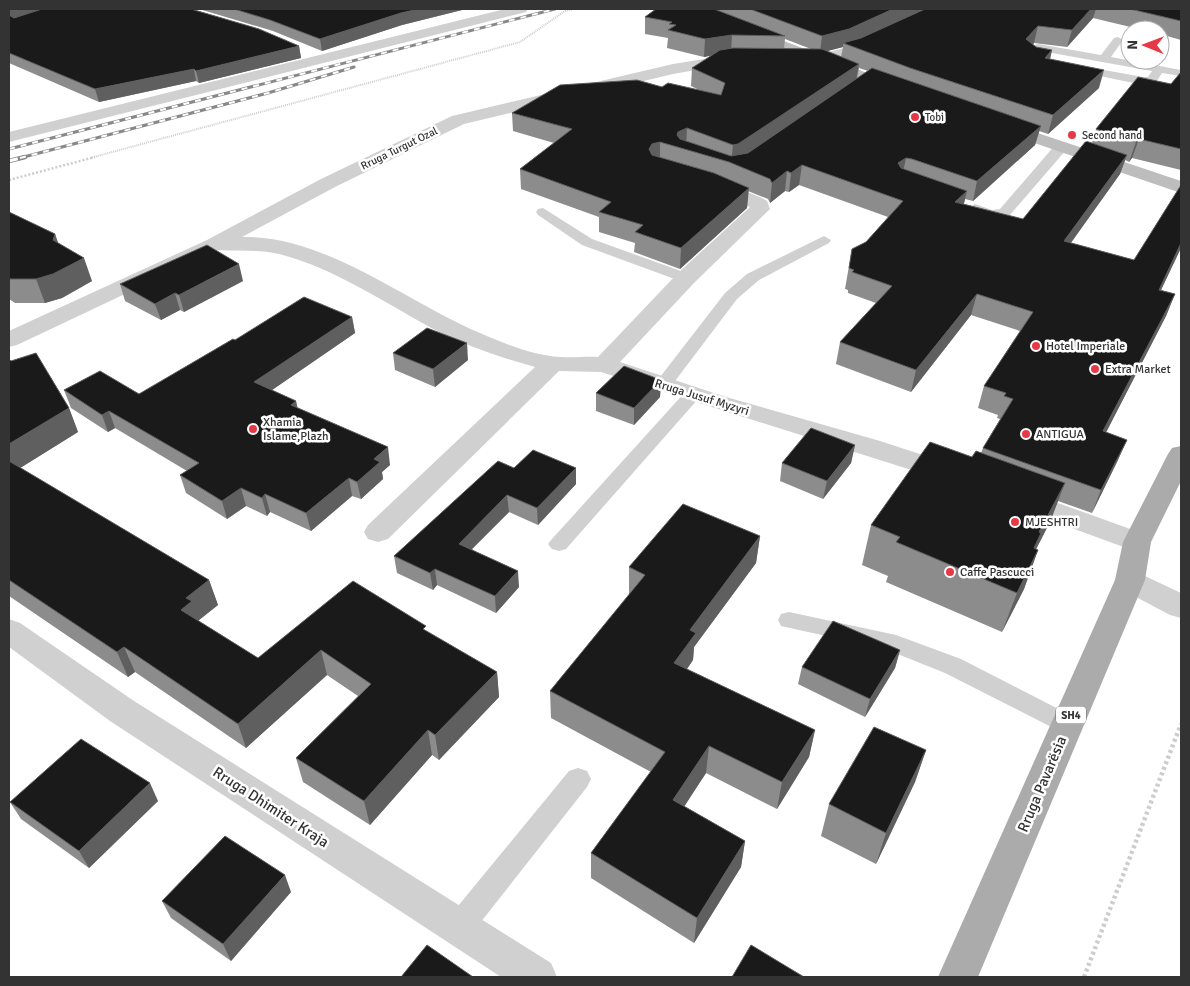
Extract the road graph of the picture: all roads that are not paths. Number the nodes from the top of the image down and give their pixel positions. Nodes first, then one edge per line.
1 (521, 9) edge
2 (689, 9) edge
3 (940, 9) edge
4 (1118, 40) dead end
5 (299, 49) dead end
6 (1105, 58) junction
7 (751, 59) edge
8 (323, 60) junction
9 (770, 60) edge
10 (820, 60) junction
11 (1120, 61) edge
12 (1159, 70) edge
13 (1168, 70) edge
14 (1181, 73) edge
15 (868, 79) junction
16 (852, 90) edge
17 (909, 94) edge
18 (990, 122) edge
19 (9, 137) edge
20 (1061, 147) junction
21 (694, 179) edge
22 (1181, 187) edge
23 (964, 205) edge
24 (543, 212) dead end
25 (824, 240) dead end
26 (214, 244) junction
27 (686, 278) junction
28 (9, 340) edge
29 (553, 363) junction
30 (604, 365) junction
31 (663, 385) junction
32 (692, 395) junction
33 (1181, 454) edge
34 (972, 481) edge
35 (999, 491) edge
36 (378, 532) dead end
37 (1137, 542) junction
38 (559, 544) dead end
39 (1130, 580) junction
40 (1181, 607) edge
41 (789, 620) dead end
42 (9, 631) edge
43 (1067, 725) junction
44 (578, 779) dead end
45 (459, 927) junction
46 (537, 977) edge
47 (958, 977) edge

1 - 8 street
2 - 10 main road
3 - 10 street
4 - 6 lane
5 - 8 street
6 - 11 lane
6 - 12 lane
7 - 26 street, Rruga Turgut Ozal
8 - 19 street
9 - 10 street
10 - 15 main road
13 - 14 lane
15 - 16 lane
15 - 17 main road
18 - 20 main road
20 - 22 main road
20 - 23 lane
21 - 27 street
24 - 27 lane
25 - 31 lane
26 - 28 street, Rruga Turgut Ozal
26 - 29 street, Rruga Jusuf Myzyri
27 - 30 street
29 - 30 street, Rruga Jusuf Myzyri
29 - 36 street
30 - 31 street, Rruga Jusuf Myzyri
31 - 32 street, Rruga Jusuf Myzyri
32 - 34 street, Rruga Jusuf Myzyri
32 - 38 lane
33 - 37 main road, Rruga Pavarësia / SH4
35 - 37 street
37 - 39 main road, Rruga Pavarësia / SH4
39 - 40 street
39 - 43 main road, Rruga Pavarësia / SH4
41 - 43 lane
42 - 45 street, Rruga Dhimiter Kraja
43 - 47 main road, Rruga Pavarësia / SH4
44 - 45 lane
45 - 46 street, Rruga Dhimiter Kraja

